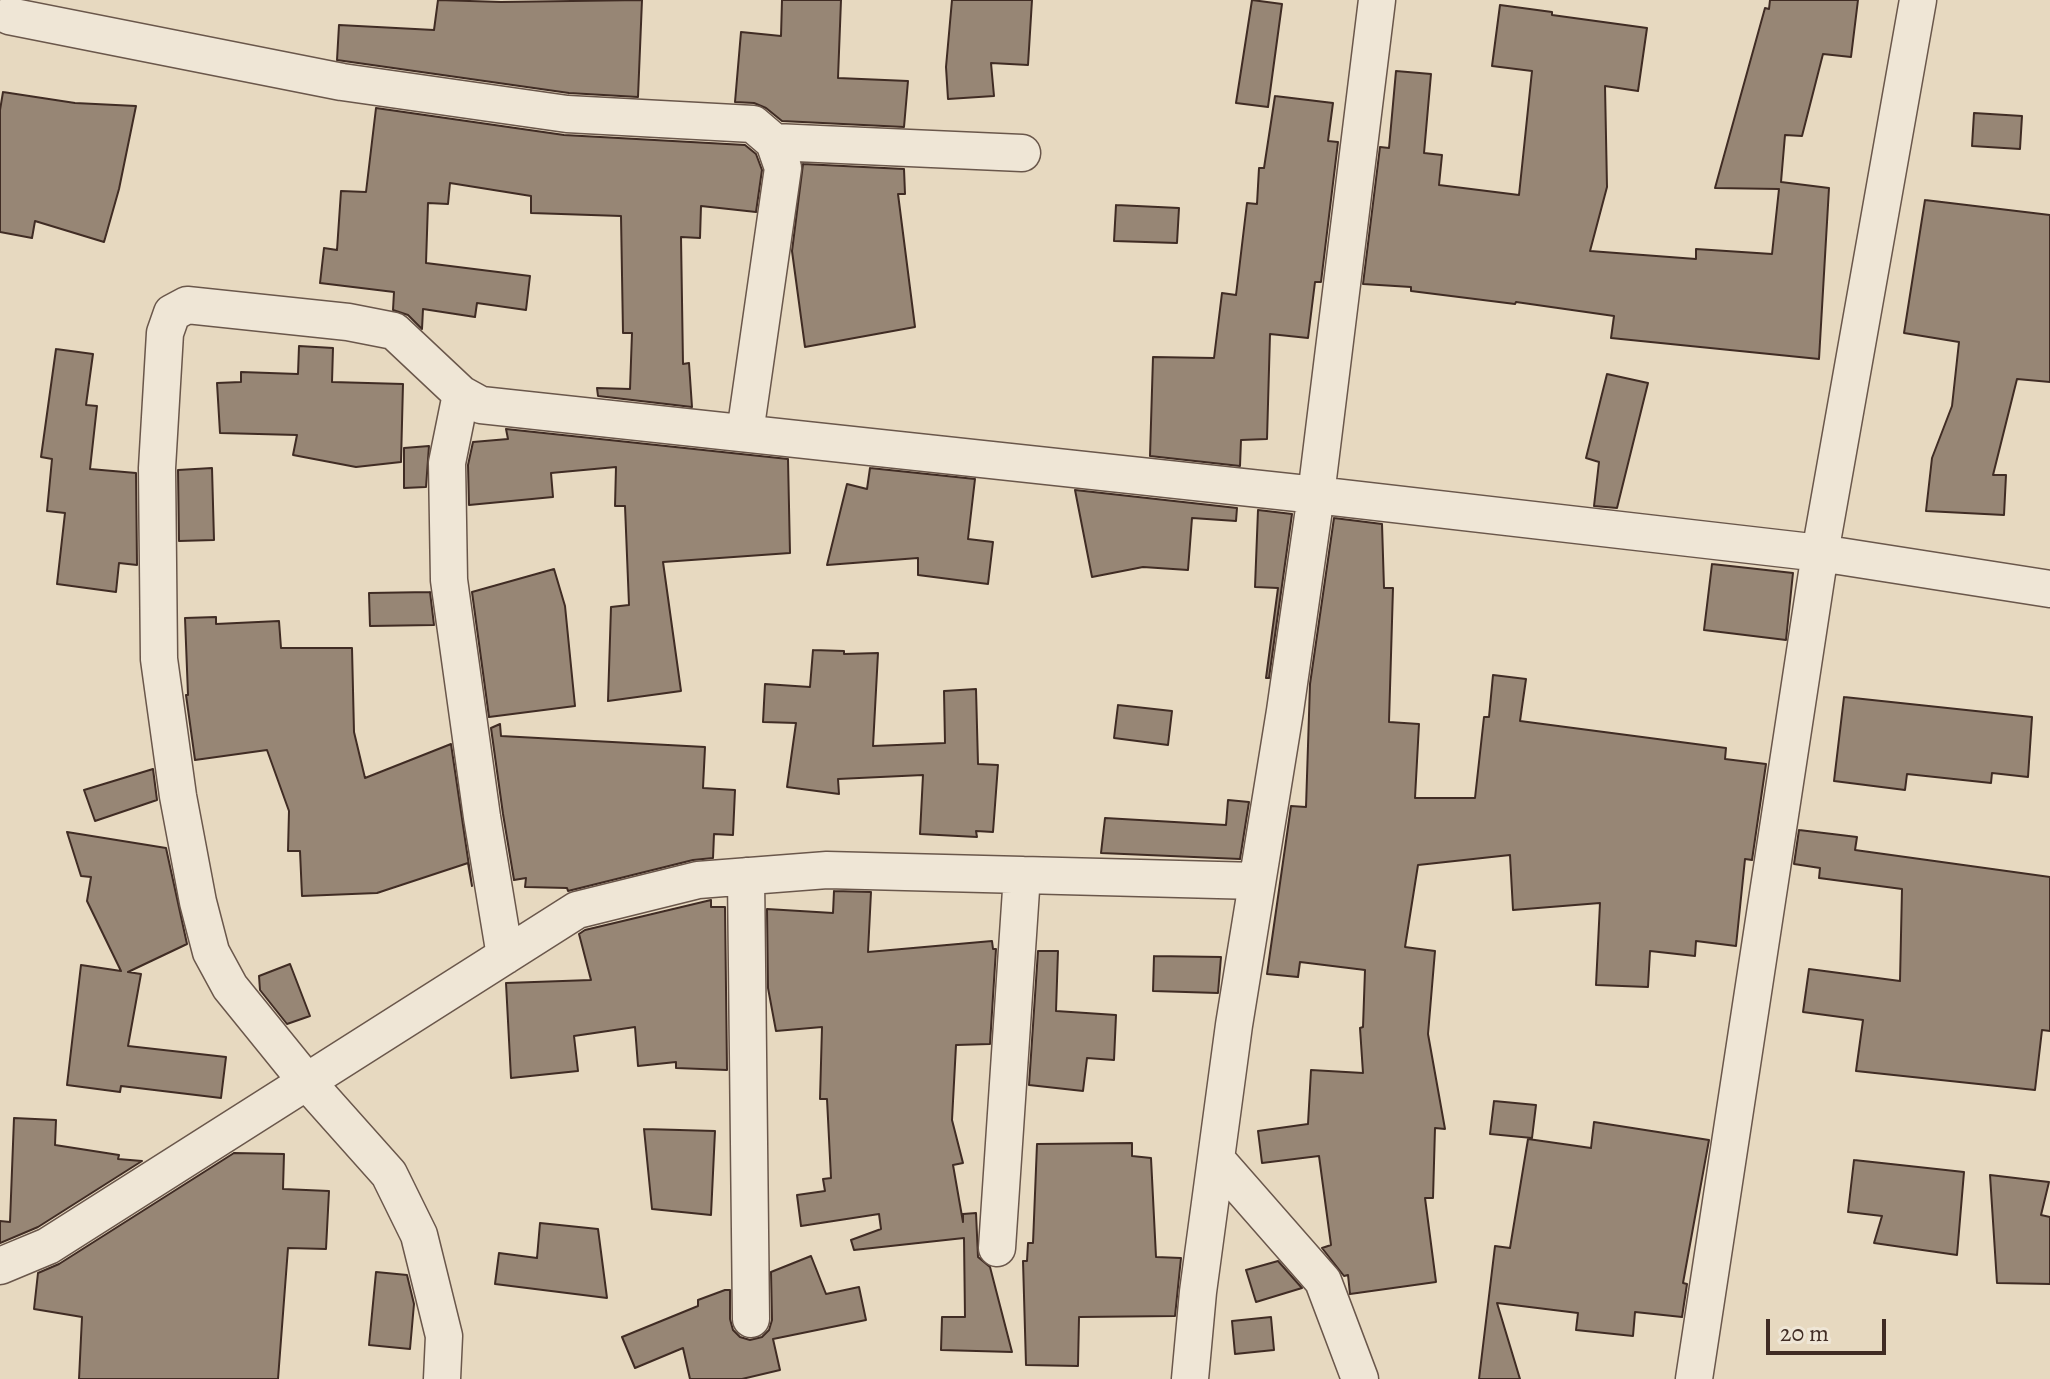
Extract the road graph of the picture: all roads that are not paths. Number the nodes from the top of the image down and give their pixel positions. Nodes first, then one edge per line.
1 (1377, 0) edge
2 (1918, 0) edge
3 (9, 16) dead end
4 (774, 142) junction
5 (1022, 153) dead end
6 (461, 394) junction
7 (745, 433) junction
8 (1316, 495) junction
9 (1820, 553) junction
10 (2050, 589) edge
11 (1022, 875) junction
12 (746, 876) junction
13 (1257, 881) junction
14 (505, 956) junction
15 (307, 1082) junction
16 (1216, 1159) junction
17 (997, 1248) dead end
18 (0, 1266) edge
19 (751, 1319) dead end
20 (442, 1379) edge
21 (1190, 1379) edge
22 (1360, 1379) edge
23 (1694, 1379) edge

1 - 8 street
2 - 9 street
3 - 4 street
4 - 5 street
4 - 7 street
6 - 7 street
6 - 14 street
6 - 15 street
7 - 8 street
8 - 9 street
8 - 13 street
9 - 10 street
9 - 23 street
11 - 12 street
11 - 13 street
11 - 17 street
12 - 14 street
12 - 19 street
13 - 16 street
14 - 15 street
15 - 18 street
15 - 20 street
16 - 21 street
16 - 22 street

